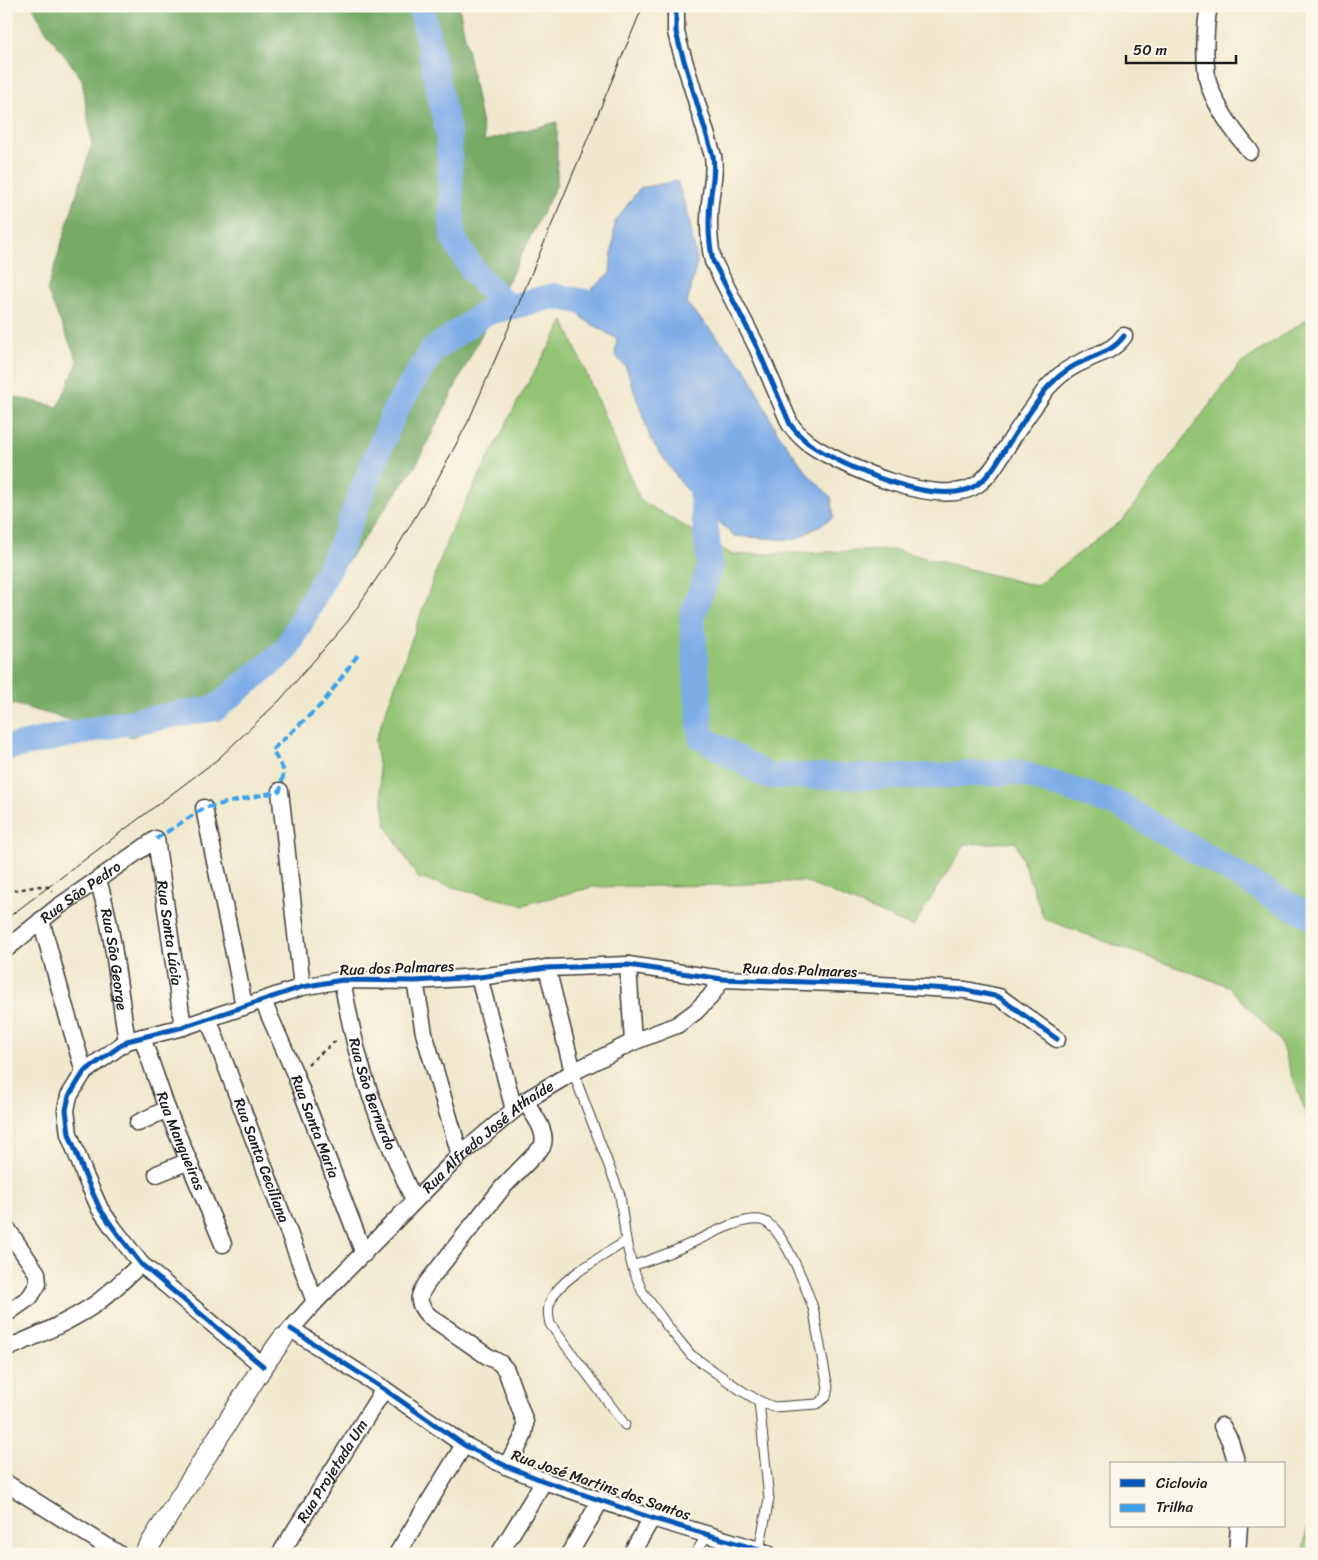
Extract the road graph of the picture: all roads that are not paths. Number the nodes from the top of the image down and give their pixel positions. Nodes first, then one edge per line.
1 (676, 6) edge
2 (1209, 6) edge
3 (1250, 150) dead end
4 (1124, 336) dead end
5 (280, 792) dead end
6 (204, 808) dead end
7 (156, 839) joint
8 (98, 880) junction
9 (42, 920) junction
10 (6, 949) edge
11 (628, 965) junction
12 (547, 968) junction
13 (479, 977) junction
14 (342, 980) junction
15 (722, 980) junction
16 (414, 981) junction
17 (302, 987) junction
18 (263, 1001) junction
19 (244, 1007) junction
20 (208, 1018) junction
21 (183, 1027) junction
22 (135, 1039) junction
23 (1057, 1039) dead end
24 (633, 1042) junction
25 (84, 1072) junction
26 (573, 1072) junction
27 (519, 1106) junction
28 (167, 1108) junction
29 (138, 1123) dead end
30 (460, 1155) junction
31 (189, 1161) junction
32 (158, 1174) dead end
33 (414, 1202) junction
34 (6, 1227) edge
35 (626, 1241) junction
36 (224, 1244) dead end
37 (364, 1254) junction
38 (141, 1264) junction
39 (632, 1266) junction
40 (315, 1302) junction
41 (6, 1314) edge
42 (287, 1334) junction
43 (6, 1348) edge
44 (263, 1366) junction
45 (384, 1389) junction
46 (759, 1401) junction
47 (625, 1425) dead end
48 (1222, 1426) dead end
49 (464, 1445) junction
50 (1236, 1462) edge
51 (506, 1466) junction
52 (544, 1482) junction
53 (6, 1483) edge
54 (600, 1500) junction
55 (652, 1518) junction
56 (1238, 1528) edge
57 (707, 1534) junction
58 (761, 1552) edge
59 (118, 1554) edge
60 (144, 1554) edge
61 (280, 1554) edge
62 (397, 1554) edge
63 (499, 1554) edge
64 (569, 1554) edge
65 (631, 1554) edge
66 (695, 1554) edge
67 (1237, 1554) edge

1 - 4 street
2 - 3 street
5 - 17 street
6 - 19 street
7 - 8 street, Rua São Pedro
7 - 21 street, Rua Santa Lúcia
8 - 9 street, Rua São Pedro
8 - 22 street, Rua São George
9 - 10 street, Rua São Pedro
9 - 25 street
11 - 12 street, Rua dos Palmares
11 - 15 street, Rua dos Palmares
11 - 24 street
12 - 13 street, Rua dos Palmares
12 - 26 street
13 - 16 street, Rua dos Palmares
13 - 27 street
14 - 16 street, Rua dos Palmares
14 - 17 street, Rua dos Palmares
14 - 33 street, Rua São Bernardo
15 - 23 street, Rua dos Palmares
15 - 24 street, Rua Alfredo José Athaíde
16 - 30 street
17 - 18 street, Rua dos Palmares
18 - 19 street, Rua dos Palmares
18 - 37 street, Rua Santa Maria
19 - 20 street, Rua dos Palmares
20 - 21 street, Rua dos Palmares
20 - 40 street, Rua Santa Ceciliana
21 - 22 street, Rua dos Palmares
22 - 25 street, Rua dos Palmares
22 - 28 street, Rua Mangueiras
24 - 26 street, Rua Alfredo José Athaíde
25 - 38 street, Rua dos Palmares
26 - 27 street, Rua Alfredo José Athaíde
26 - 35 lane
27 - 30 street, Rua Alfredo José Athaíde
27 - 51 street
28 - 29 street
28 - 31 street, Rua Mangueiras
30 - 33 street, Rua Alfredo José Athaíde
31 - 32 street
31 - 36 street, Rua Mangueiras
33 - 37 street, Rua Alfredo José Athaíde
34 - 41 street
35 - 39 lane
35 - 47 lane
37 - 40 street, Rua Alfredo José Athaíde
38 - 43 street
38 - 44 street, Rua dos Palmares
39 - 46 lane
39 - 46 lane
40 - 42 street, Rua Alfredo José Athaíde
42 - 44 street
42 - 45 street, Rua José Martins dos Santos
44 - 60 street
45 - 49 street, Rua José Martins dos Santos
45 - 61 street, Rua Projetada Um
46 - 58 lane
48 - 50 street
49 - 51 street, Rua José Martins dos Santos
49 - 62 street
51 - 52 street, Rua José Martins dos Santos
52 - 54 street, Rua José Martins dos Santos
52 - 63 street
53 - 59 street
54 - 55 street, Rua José Martins dos Santos
54 - 64 street
55 - 57 street, Rua José Martins dos Santos
55 - 65 street
56 - 67 street
57 - 58 street, Rua José Martins dos Santos
57 - 66 lane

